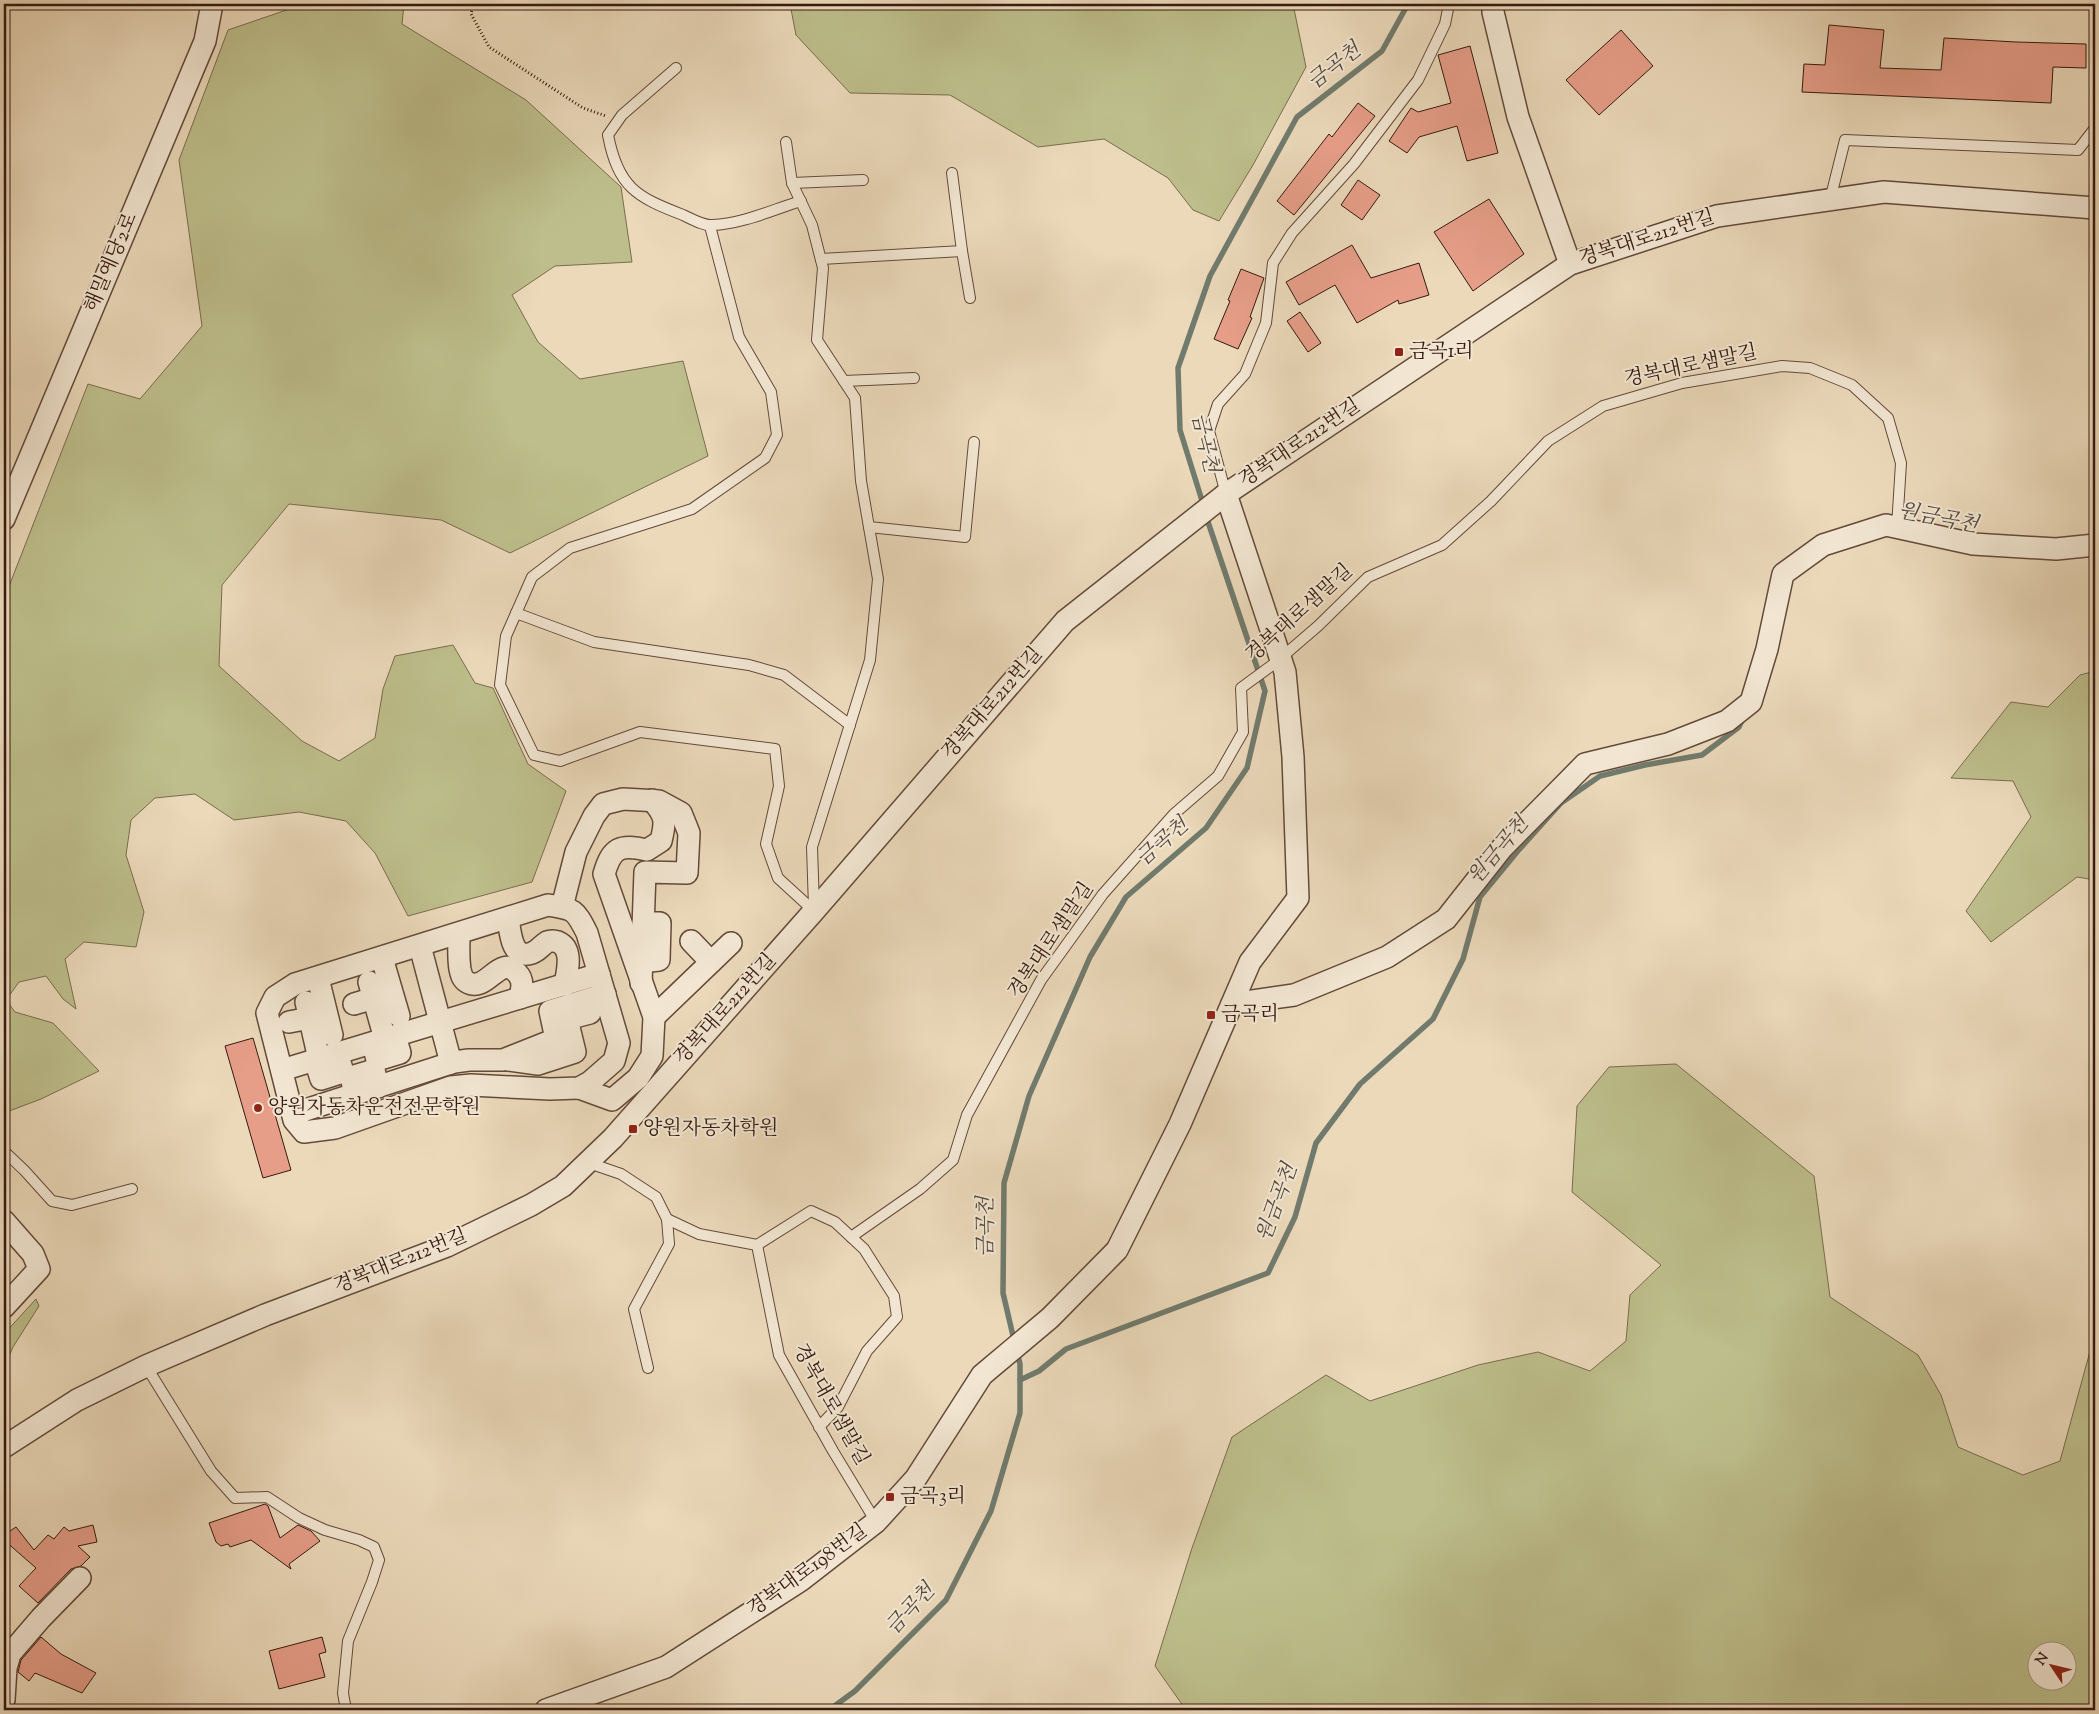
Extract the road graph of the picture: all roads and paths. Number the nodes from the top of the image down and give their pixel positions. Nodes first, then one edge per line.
1 (212, 4) edge
2 (473, 4) edge
3 (1449, 4) edge
4 (1493, 4) edge
5 (676, 68) dead end
6 (614, 127) junction
7 (2095, 128) edge
8 (786, 142) dead end
9 (952, 173) dead end
10 (863, 180) dead end
11 (792, 182) junction
12 (1830, 200) junction
13 (801, 201) junction
14 (2095, 208) edge
15 (710, 226) junction
16 (962, 251) junction
17 (821, 259) junction
18 (1570, 264) junction
19 (970, 298) dead end
20 (914, 378) dead end
21 (844, 381) junction
22 (974, 442) dead end
23 (1226, 494) junction
24 (4, 519) edge
25 (869, 527) junction
26 (1897, 527) junction
27 (2095, 545) edge
28 (516, 613) junction
29 (1278, 661) junction
30 (850, 725) junction
31 (652, 800) junction
32 (562, 907) junction
33 (814, 911) junction
34 (508, 918) junction
35 (459, 934) junction
36 (691, 941) dead end
37 (731, 943) dead end
38 (420, 946) junction
39 (382, 958) junction
40 (711, 962) junction
41 (318, 978) junction
42 (640, 983) junction
43 (565, 984) junction
44 (604, 992) junction
45 (520, 998) junction
46 (1232, 1004) junction
47 (654, 1017) junction
48 (288, 1022) dead end
49 (356, 1022) junction
50 (441, 1023) junction
51 (451, 1063) junction
52 (282, 1070) junction
53 (579, 1088) junction
54 (620, 1092) junction
55 (635, 1113) junction
56 (293, 1114) junction
57 (4, 1151) edge
58 (589, 1163) junction
59 (132, 1189) dead end
60 (667, 1219) junction
61 (4, 1221) edge
62 (851, 1237) junction
63 (758, 1245) junction
64 (4, 1307) edge
65 (146, 1366) junction
66 (648, 1368) dead end
67 (819, 1427) junction
68 (4, 1447) edge
69 (876, 1522) junction
70 (80, 1578) dead end
71 (4, 1700) edge
72 (346, 1710) edge
73 (546, 1710) edge

1 - 24 street, 해밀예당2로
2 - 6 path
3 - 23 lane
4 - 18 street
5 - 6 lane
6 - 15 lane
7 - 12 lane
8 - 11 lane
9 - 16 lane
10 - 11 lane
11 - 13 lane
12 - 14 street, 경복대로212번길
12 - 18 street, 경복대로212번길
13 - 15 lane
13 - 17 lane
15 - 28 lane
16 - 17 lane
16 - 19 lane
17 - 21 lane
18 - 23 street, 경복대로212번길
20 - 21 lane
21 - 25 lane
22 - 25 lane
23 - 29 street, 경복대로198번길
23 - 33 street, 경복대로212번길
25 - 30 lane
26 - 27 street
26 - 29 lane, 경복대로샘말길
26 - 46 street
28 - 30 lane
28 - 33 lane
29 - 46 street, 경복대로198번길
29 - 62 lane, 경복대로샘말길
30 - 33 lane
31 - 32 street
31 - 42 street
31 - 42 street
32 - 34 street
32 - 44 street
33 - 55 street, 경복대로212번길
34 - 35 street
34 - 43 street
35 - 38 street
35 - 45 street
36 - 40 street
37 - 40 street
38 - 39 street
38 - 50 street
39 - 41 street
39 - 49 street
40 - 47 street
41 - 49 street
41 - 52 street
42 - 47 street
43 - 44 street
43 - 45 street
44 - 51 street
44 - 53 street
45 - 50 street
46 - 69 street, 경복대로198번길
47 - 54 street
48 - 49 street
49 - 50 street
49 - 52 street
50 - 51 street
51 - 56 street
52 - 56 street
53 - 54 street
53 - 56 street
54 - 55 street
55 - 58 street, 경복대로212번길
57 - 59 lane
58 - 60 lane
58 - 65 street, 경복대로212번길
60 - 63 lane
60 - 66 lane
61 - 64 street
62 - 63 lane
62 - 67 lane
63 - 67 lane, 경복대로샘말길
65 - 68 street, 경복대로212번길
65 - 72 lane
67 - 69 lane, 경복대로샘말길
69 - 73 street, 경복대로198번길
70 - 71 street

